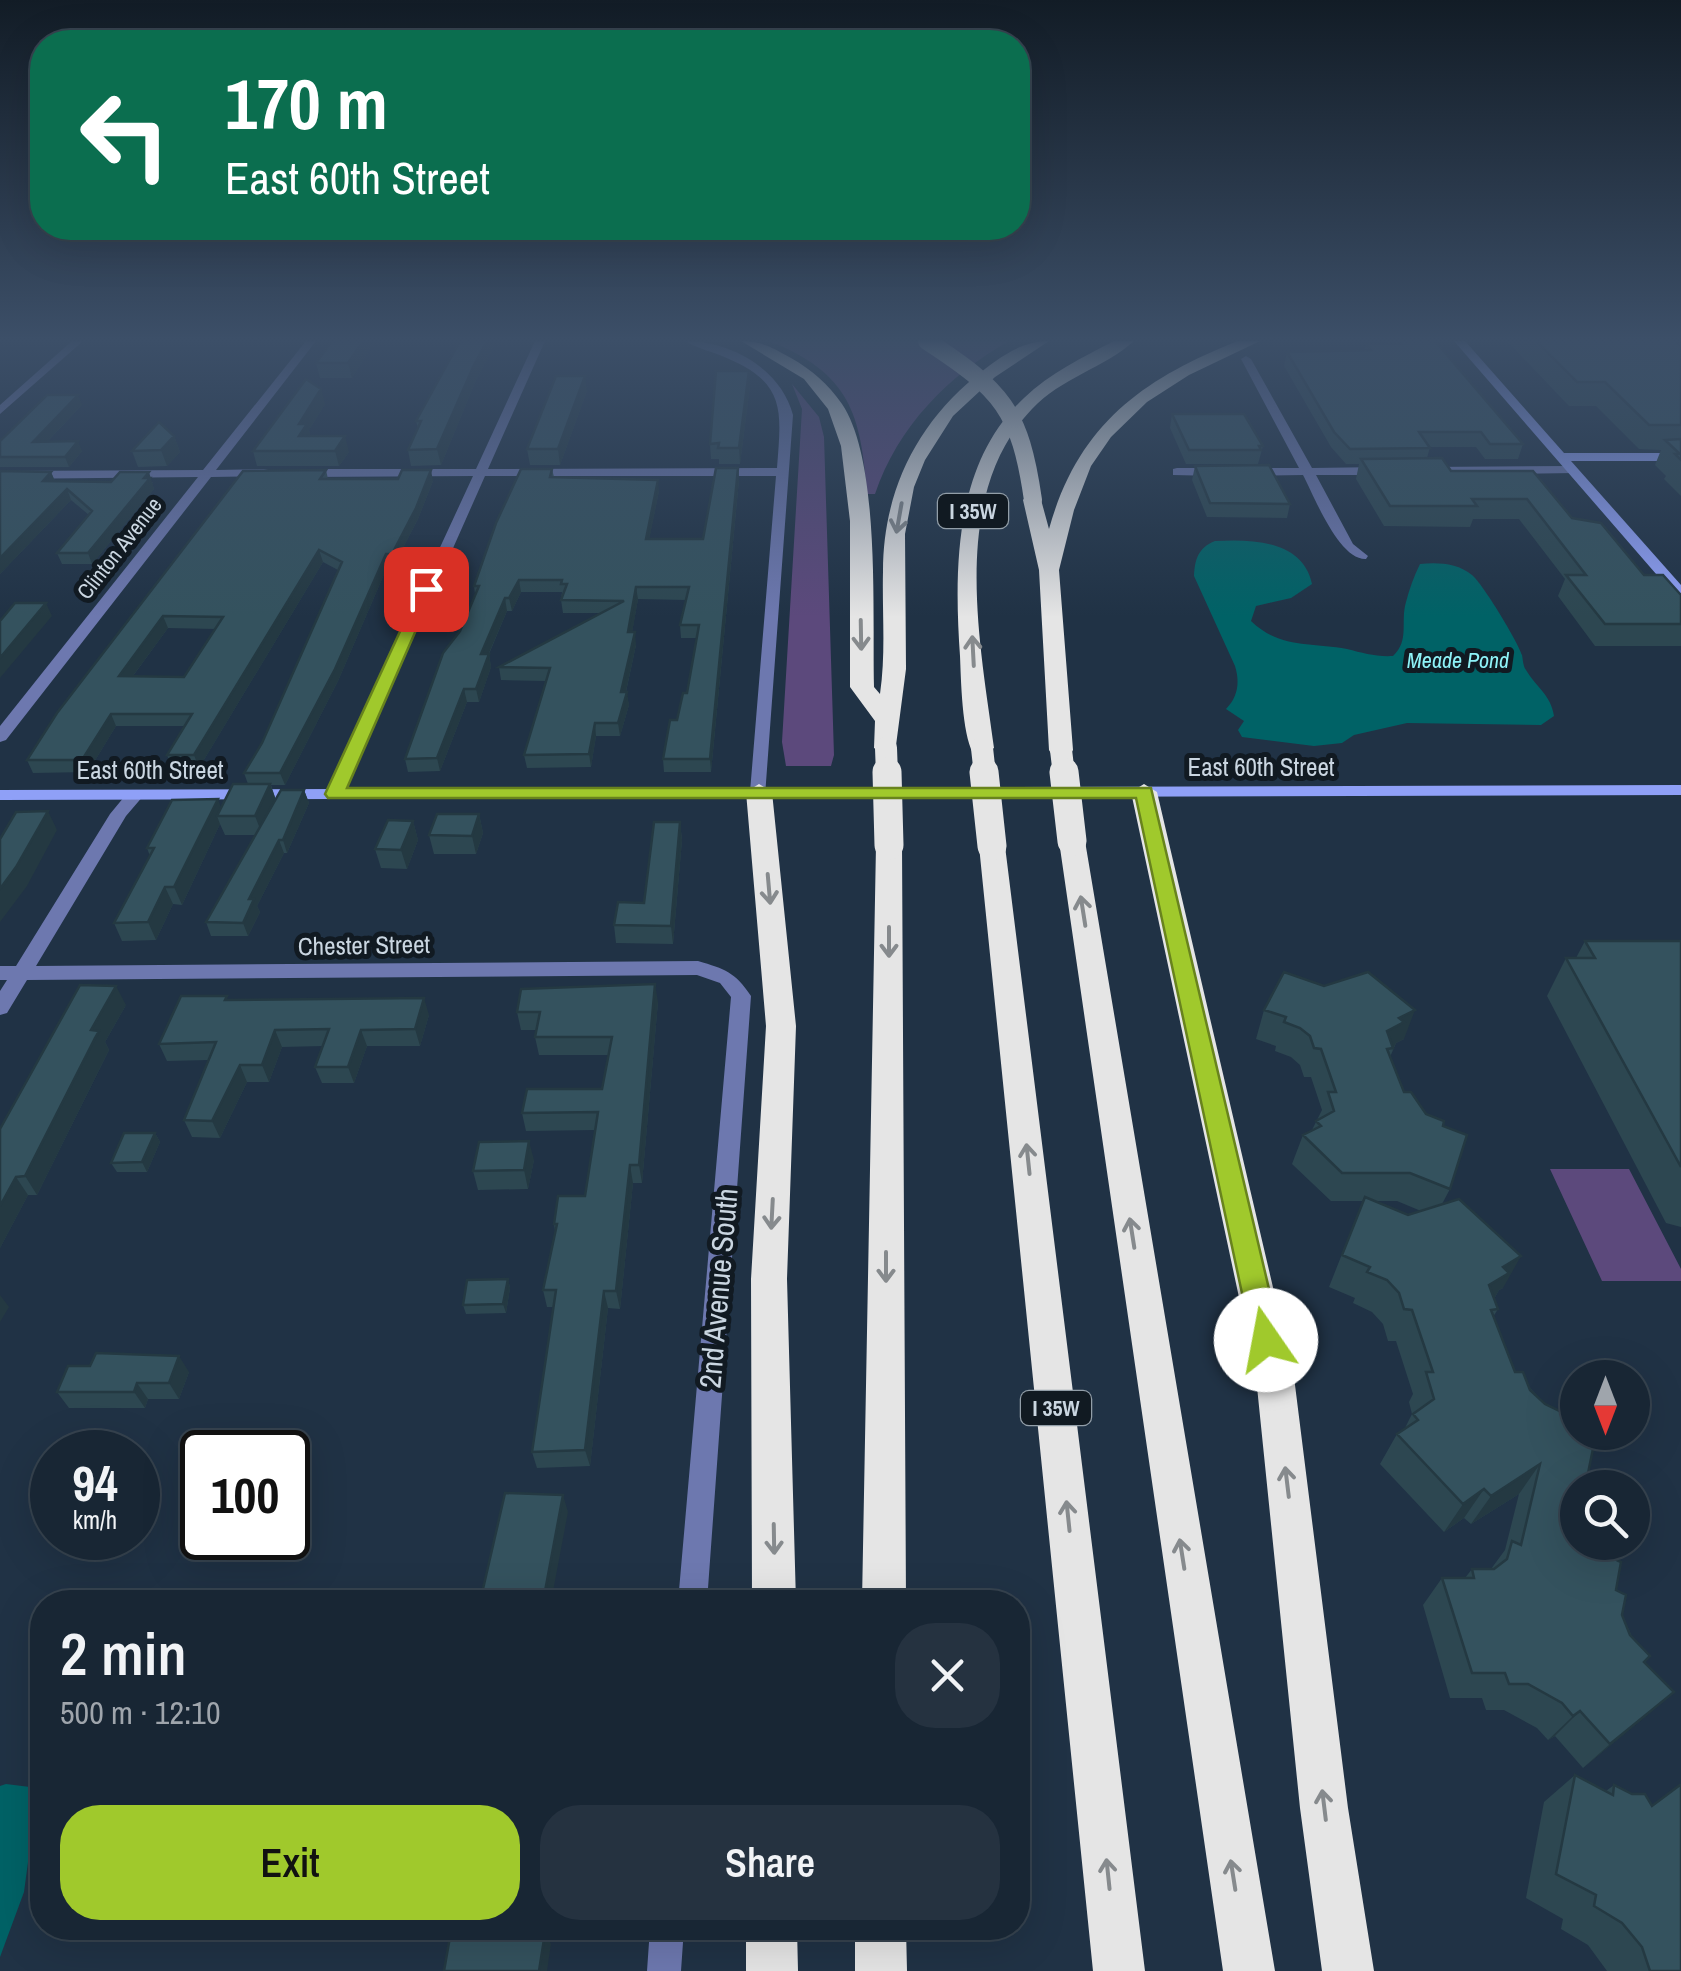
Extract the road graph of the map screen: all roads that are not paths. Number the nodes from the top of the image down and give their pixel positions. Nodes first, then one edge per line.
1 (238, 433) edge
2 (496, 433) edge
3 (785, 433) edge
4 (845, 433) edge
5 (931, 433) edge
6 (1006, 433) edge
7 (1021, 433) edge
8 (1106, 433) edge
9 (1286, 433) edge
10 (1538, 433) edge
11 (1559, 457) junction
12 (1681, 457) edge
13 (1570, 470) junction
14 (1399, 471) edge
15 (1418, 471) edge
16 (478, 472) junction
17 (781, 472) junction
18 (1177, 472) dead end
19 (1307, 472) junction
20 (0, 474) edge
21 (206, 474) junction
22 (1362, 556) dead end
23 (1049, 570) junction
24 (1681, 594) edge
25 (886, 719) junction
26 (0, 736) edge
27 (1681, 790) edge
28 (759, 792) junction
29 (1144, 792) junction
30 (335, 794) junction
31 (0, 795) edge
32 (136, 795) junction
33 (0, 974) edge
34 (22, 974) junction
35 (728, 978) joint
36 (0, 1008) edge
37 (694, 1590) edge
38 (774, 1590) edge
39 (884, 1590) edge
40 (666, 1940) edge
41 (772, 1940) edge
42 (881, 1940) edge
43 (664, 1971) edge
44 (772, 1971) edge
45 (881, 1971) edge
46 (1119, 1971) edge
47 (1249, 1971) edge
48 (1348, 1971) edge

1 - 21 street, Clinton Avenue
2 - 16 street
3 - 17 street
4 -> 25 highway
5 -> 25 highway, I 35W
46 -> 6 highway, I 35W, bridge
7 - 23 highway, bridge
8 - 23 highway
9 - 19 street
10 - 11 street
11 - 12 street
11 - 13 street
13 - 15 street
13 - 24 street
14 - 19 street
16 - 17 street
16 - 21 street
16 - 30 street
17 - 28 street
18 - 19 street
19 - 22 street
20 - 21 street
21 - 26 street, Clinton Avenue
47 -> 23 highway, bridge
25 -> 39 highway, I 35W, bridge
27 - 29 street, East 60th Street
28 - 29 street, East 60th Street
28 - 30 street, East 60th Street
28 -> 38 highway
48 -> 29 highway
30 - 32 street, East 60th Street
31 - 32 street, East 60th Street
32 - 34 street
33 - 34 street, Chester Street
34 - 35 street, Chester Street
34 - 36 street
35 - 37 street, 2nd Avenue South
40 - 43 street
41 - 44 highway
42 - 45 highway

